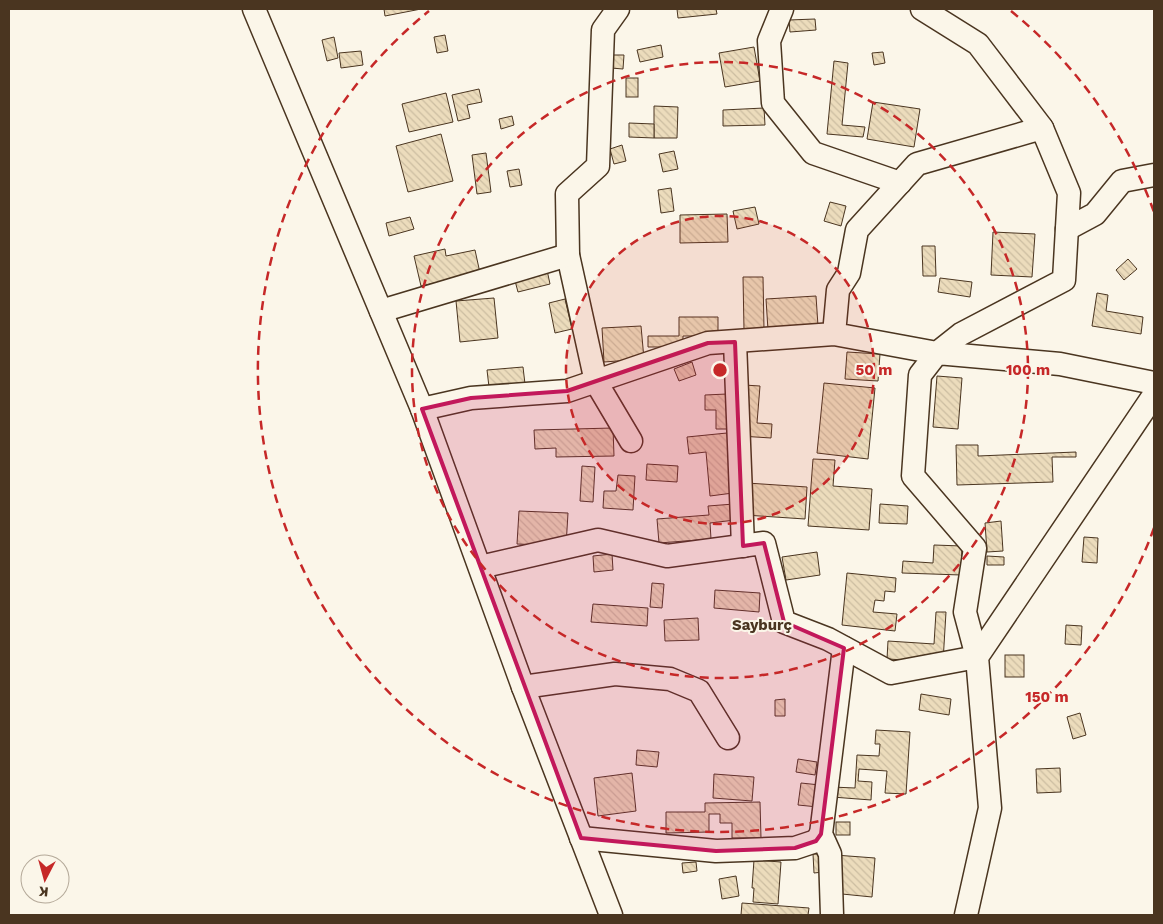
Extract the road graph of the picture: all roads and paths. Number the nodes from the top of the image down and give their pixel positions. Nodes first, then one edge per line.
1 (254, 9) edge
2 (618, 9) edge
3 (782, 9) edge
4 (922, 9) edge
5 (1042, 128) junction
6 (1154, 176) edge
7 (900, 182) junction
8 (1067, 229) junction
9 (568, 255) junction
10 (381, 311) junction
11 (834, 334) junction
12 (735, 342) junction
13 (937, 352) junction
14 (596, 382) junction
15 (1154, 383) edge
16 (1154, 394) edge
17 (422, 409) junction
18 (631, 441) dead end
19 (742, 546) junction
20 (480, 567) junction
21 (844, 648) junction
22 (977, 657) junction
23 (523, 687) junction
24 (728, 738) dead end
25 (821, 834) junction
26 (581, 838) junction
27 (611, 915) edge
28 (832, 915) edge
29 (966, 915) edge

1 - 10 street
2 - 9 street
3 - 7 street
4 - 5 street
5 - 7 street
5 - 8 street
6 - 8 street
7 - 11 street
8 - 13 street
9 - 10 street
9 - 14 street
10 - 17 street
11 - 12 street
11 - 13 street
12 - 14 street
12 - 19 street
13 - 15 street
13 - 22 street
14 - 17 street
14 - 18 street
16 - 22 street
17 - 20 street
19 - 20 street
19 - 21 street
20 - 23 street
21 - 22 street
21 - 25 street
22 - 29 street
23 - 24 street
23 - 26 street
25 - 26 street
25 - 28 street
26 - 27 street

